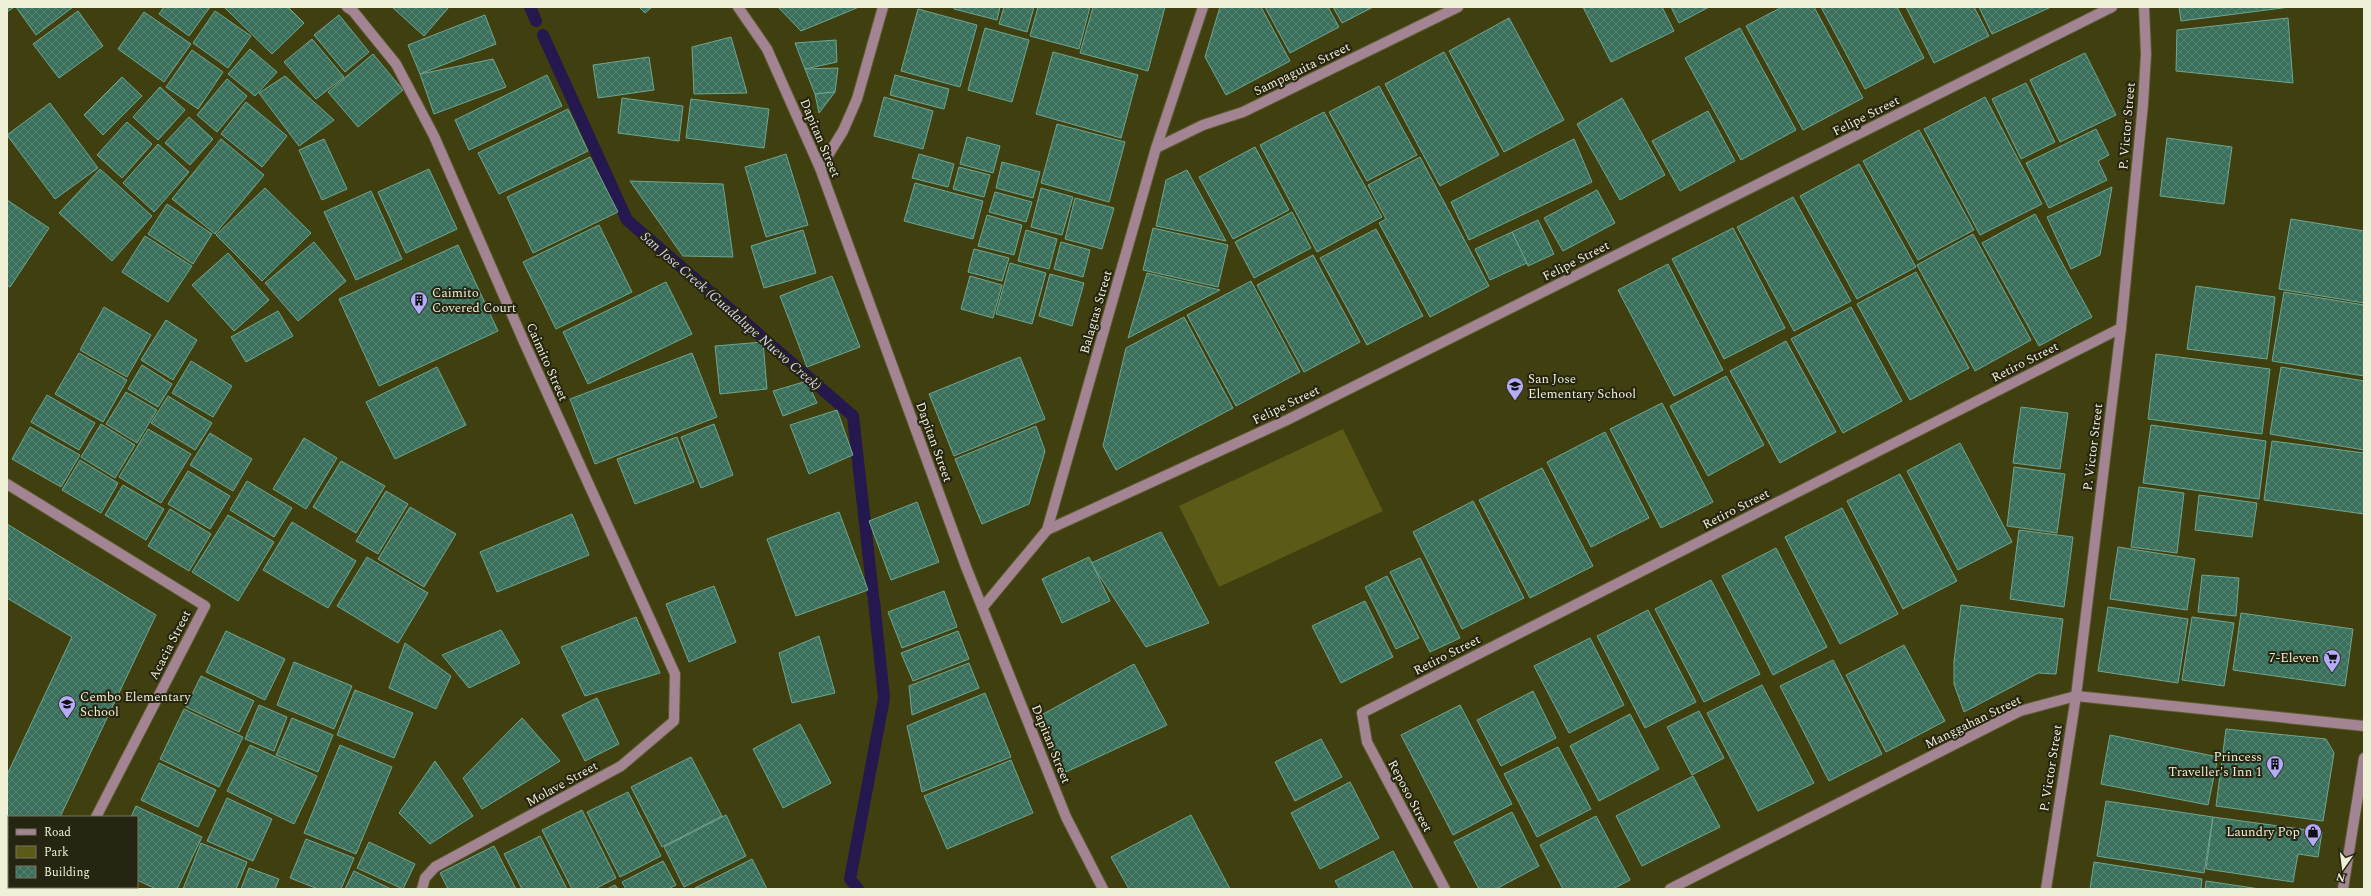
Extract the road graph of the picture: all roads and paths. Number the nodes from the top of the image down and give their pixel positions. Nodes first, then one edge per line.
1 (347, 7) edge
2 (738, 7) edge
3 (883, 7) edge
4 (1203, 7) edge
5 (1458, 7) edge
6 (2112, 7) edge
7 (2144, 7) edge
8 (1156, 148) junction
9 (820, 168) junction
10 (2121, 328) junction
11 (7, 484) edge
12 (1047, 530) junction
13 (983, 607) junction
14 (675, 674) joint
15 (2076, 696) junction
16 (1362, 713) joint
17 (2364, 726) edge
18 (2364, 758) edge
19 (97, 816) edge
20 (422, 889) edge
21 (1103, 889) edge
22 (1445, 889) edge
23 (1670, 889) edge
24 (2046, 889) edge
25 (2343, 889) edge

1 - 14 street, Caimito Street
2 - 9 street, Dapitan Street
3 - 9 street
4 - 8 street, Balagtas Street
5 - 8 street, Sampaguita Street
6 - 12 street, Felipe Street
7 - 10 street, P. Victor Street
8 - 12 street, Balagtas Street
9 - 13 street, Dapitan Street
10 - 15 street, P. Victor Street
10 - 16 street, Retiro Street
11 - 19 street, Acacia Street
12 - 13 street, Balagtas Street
13 - 21 street, Dapitan Street
14 - 20 street, Molave Street
15 - 17 street, Manggahan Street
15 - 23 street, Manggahan Street
15 - 24 street, P. Victor Street
16 - 22 street, Reposo Street
18 - 25 street

